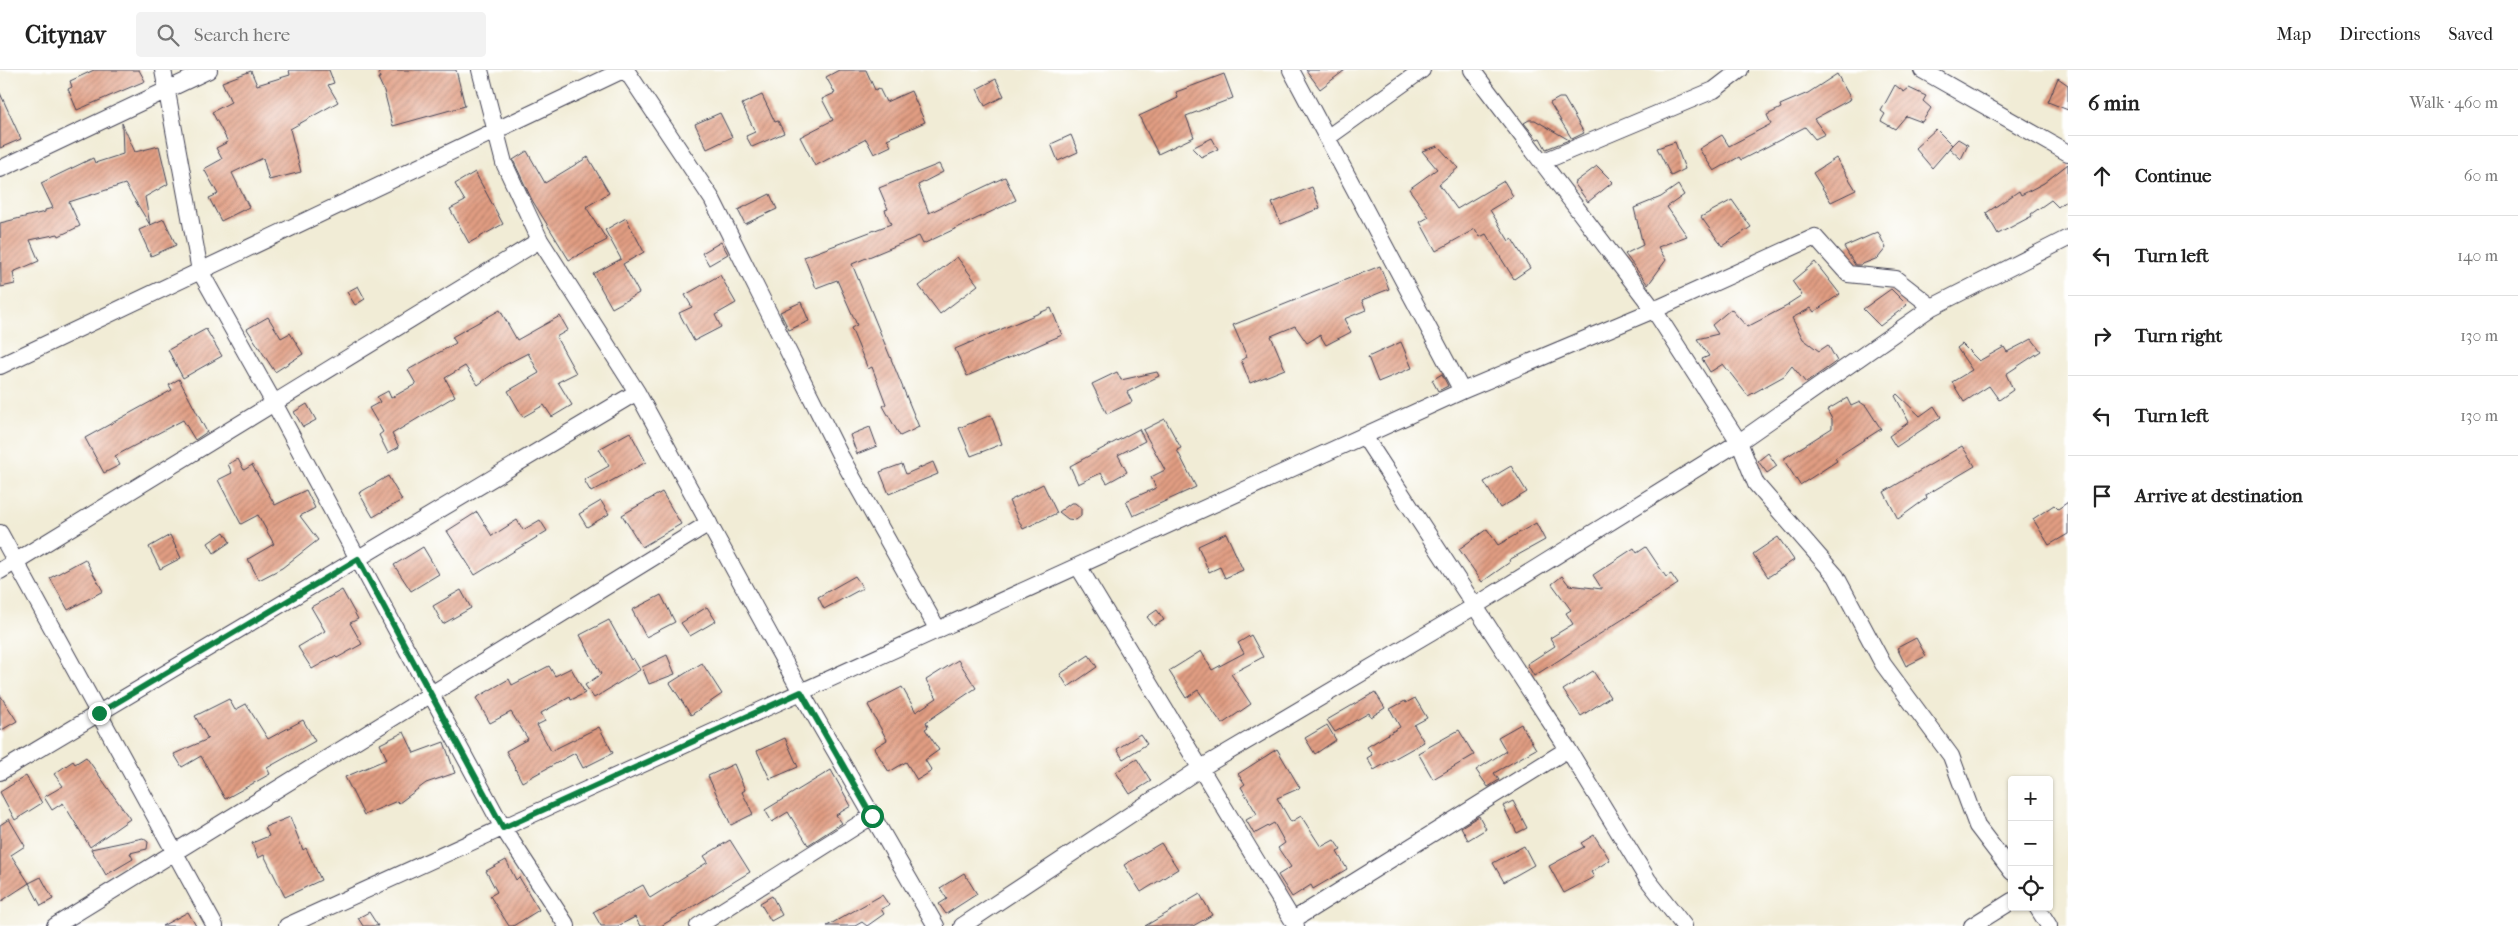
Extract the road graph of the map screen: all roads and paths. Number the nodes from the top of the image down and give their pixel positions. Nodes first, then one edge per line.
1 (163, 70) edge
2 (209, 70) edge
3 (480, 70) edge
4 (625, 70) edge
5 (1291, 70) edge
6 (1422, 70) edge
7 (1472, 70) edge
8 (1740, 70) edge
9 (1922, 70) edge
10 (167, 90) junction
11 (494, 131) junction
12 (1327, 138) junction
13 (2068, 153) edge
14 (1542, 162) junction
15 (0, 169) edge
16 (2068, 238) edge
17 (540, 240) junction
18 (200, 271) junction
19 (1932, 307) junction
20 (1654, 310) junction
21 (0, 366) edge
22 (1462, 391) junction
23 (637, 392) junction
24 (274, 403) junction
25 (1364, 436) junction
26 (1739, 442) junction
27 (708, 523) junction
28 (0, 533) edge
29 (358, 559) junction
30 (16, 561) junction
31 (1078, 566) junction
32 (0, 571) edge
33 (1475, 606) junction
34 (938, 630) junction
35 (801, 692) junction
36 (431, 694) junction
37 (99, 713) junction
38 (1568, 749) junction
39 (1201, 768) junction
40 (0, 772) edge
41 (872, 816) junction
42 (503, 828) junction
43 (174, 853) junction
44 (2008, 867) edge
45 (2008, 904) edge
46 (2040, 911) edge
47 (1294, 923) edge
48 (55, 926) edge
49 (215, 926) edge
50 (287, 926) edge
51 (568, 926) edge
52 (698, 926) edge
53 (936, 926) edge
54 (962, 926) edge
55 (1684, 926) edge
56 (1972, 926) edge
57 (2050, 926) edge

1 - 10 street
2 - 10 street
3 - 11 street
4 - 11 street
4 - 34 street
5 - 12 street
6 - 12 street
7 - 14 street
8 - 14 street
9 - 13 street
10 - 15 street
10 - 18 street
11 - 17 street
11 - 18 street
12 - 22 street
14 - 20 street
16 - 19 street
17 - 23 street
17 - 24 street
18 - 21 street
18 - 24 street
19 - 20 street
19 - 26 street
20 - 22 street
20 - 26 street
22 - 25 street
23 - 27 street
23 - 29 street
24 - 29 street
24 - 30 street
25 - 31 street
25 - 33 street
26 - 33 street
26 - 44 street
27 - 35 street
27 - 36 street
28 - 30 street
29 - 36 street
29 - 37 street
30 - 32 street
30 - 37 street
31 - 34 street
31 - 39 street
33 - 38 street
33 - 39 street
34 - 35 street
35 - 41 street
35 - 42 street
36 - 42 street
36 - 43 street
37 - 40 street
37 - 43 street
38 - 47 street
38 - 55 street
39 - 47 street
39 - 54 street
41 - 52 street
41 - 53 street
42 - 50 street
42 - 51 street
43 - 48 street
43 - 49 street
45 - 56 street
46 - 57 street

